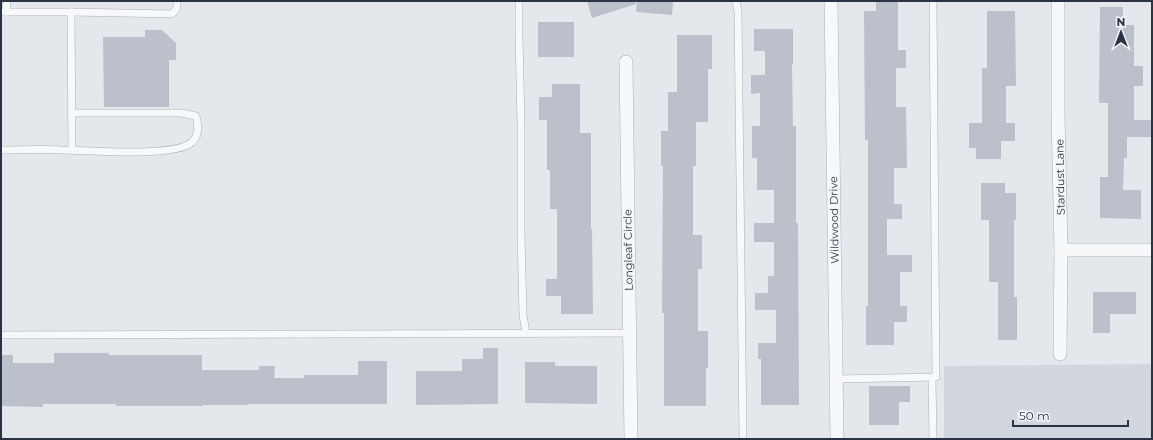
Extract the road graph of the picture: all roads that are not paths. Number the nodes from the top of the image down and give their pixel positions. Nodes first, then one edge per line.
1 (7, 1) edge
2 (178, 1) edge
3 (519, 1) edge
4 (736, 1) edge
5 (831, 1) edge
6 (933, 1) edge
7 (1058, 1) edge
8 (4, 12) edge
9 (71, 12) junction
10 (626, 62) dead end
11 (71, 113) junction
12 (1, 150) edge
13 (72, 150) junction
14 (1061, 250) junction
15 (1152, 250) edge
16 (630, 332) junction
17 (526, 333) junction
18 (1, 335) edge
19 (1060, 354) dead end
20 (932, 377) junction
21 (837, 379) junction
22 (631, 439) edge
23 (743, 439) edge
24 (837, 439) edge
25 (932, 439) edge

1 - 8 lane
2 - 9 lane
3 - 17 lane
4 - 23 lane
5 - 21 street, Wildwood Drive
6 - 20 lane
7 - 14 street, Stardust Lane
8 - 9 lane
9 - 11 lane
10 - 16 street, Longleaf Circle
11 - 13 lane
11 - 13 lane
12 - 13 lane
14 - 15 street
14 - 19 street, Stardust Lane
16 - 17 lane
16 - 22 street, Longleaf Circle
17 - 18 lane
20 - 21 lane
20 - 25 lane
21 - 24 street, Wildwood Drive

